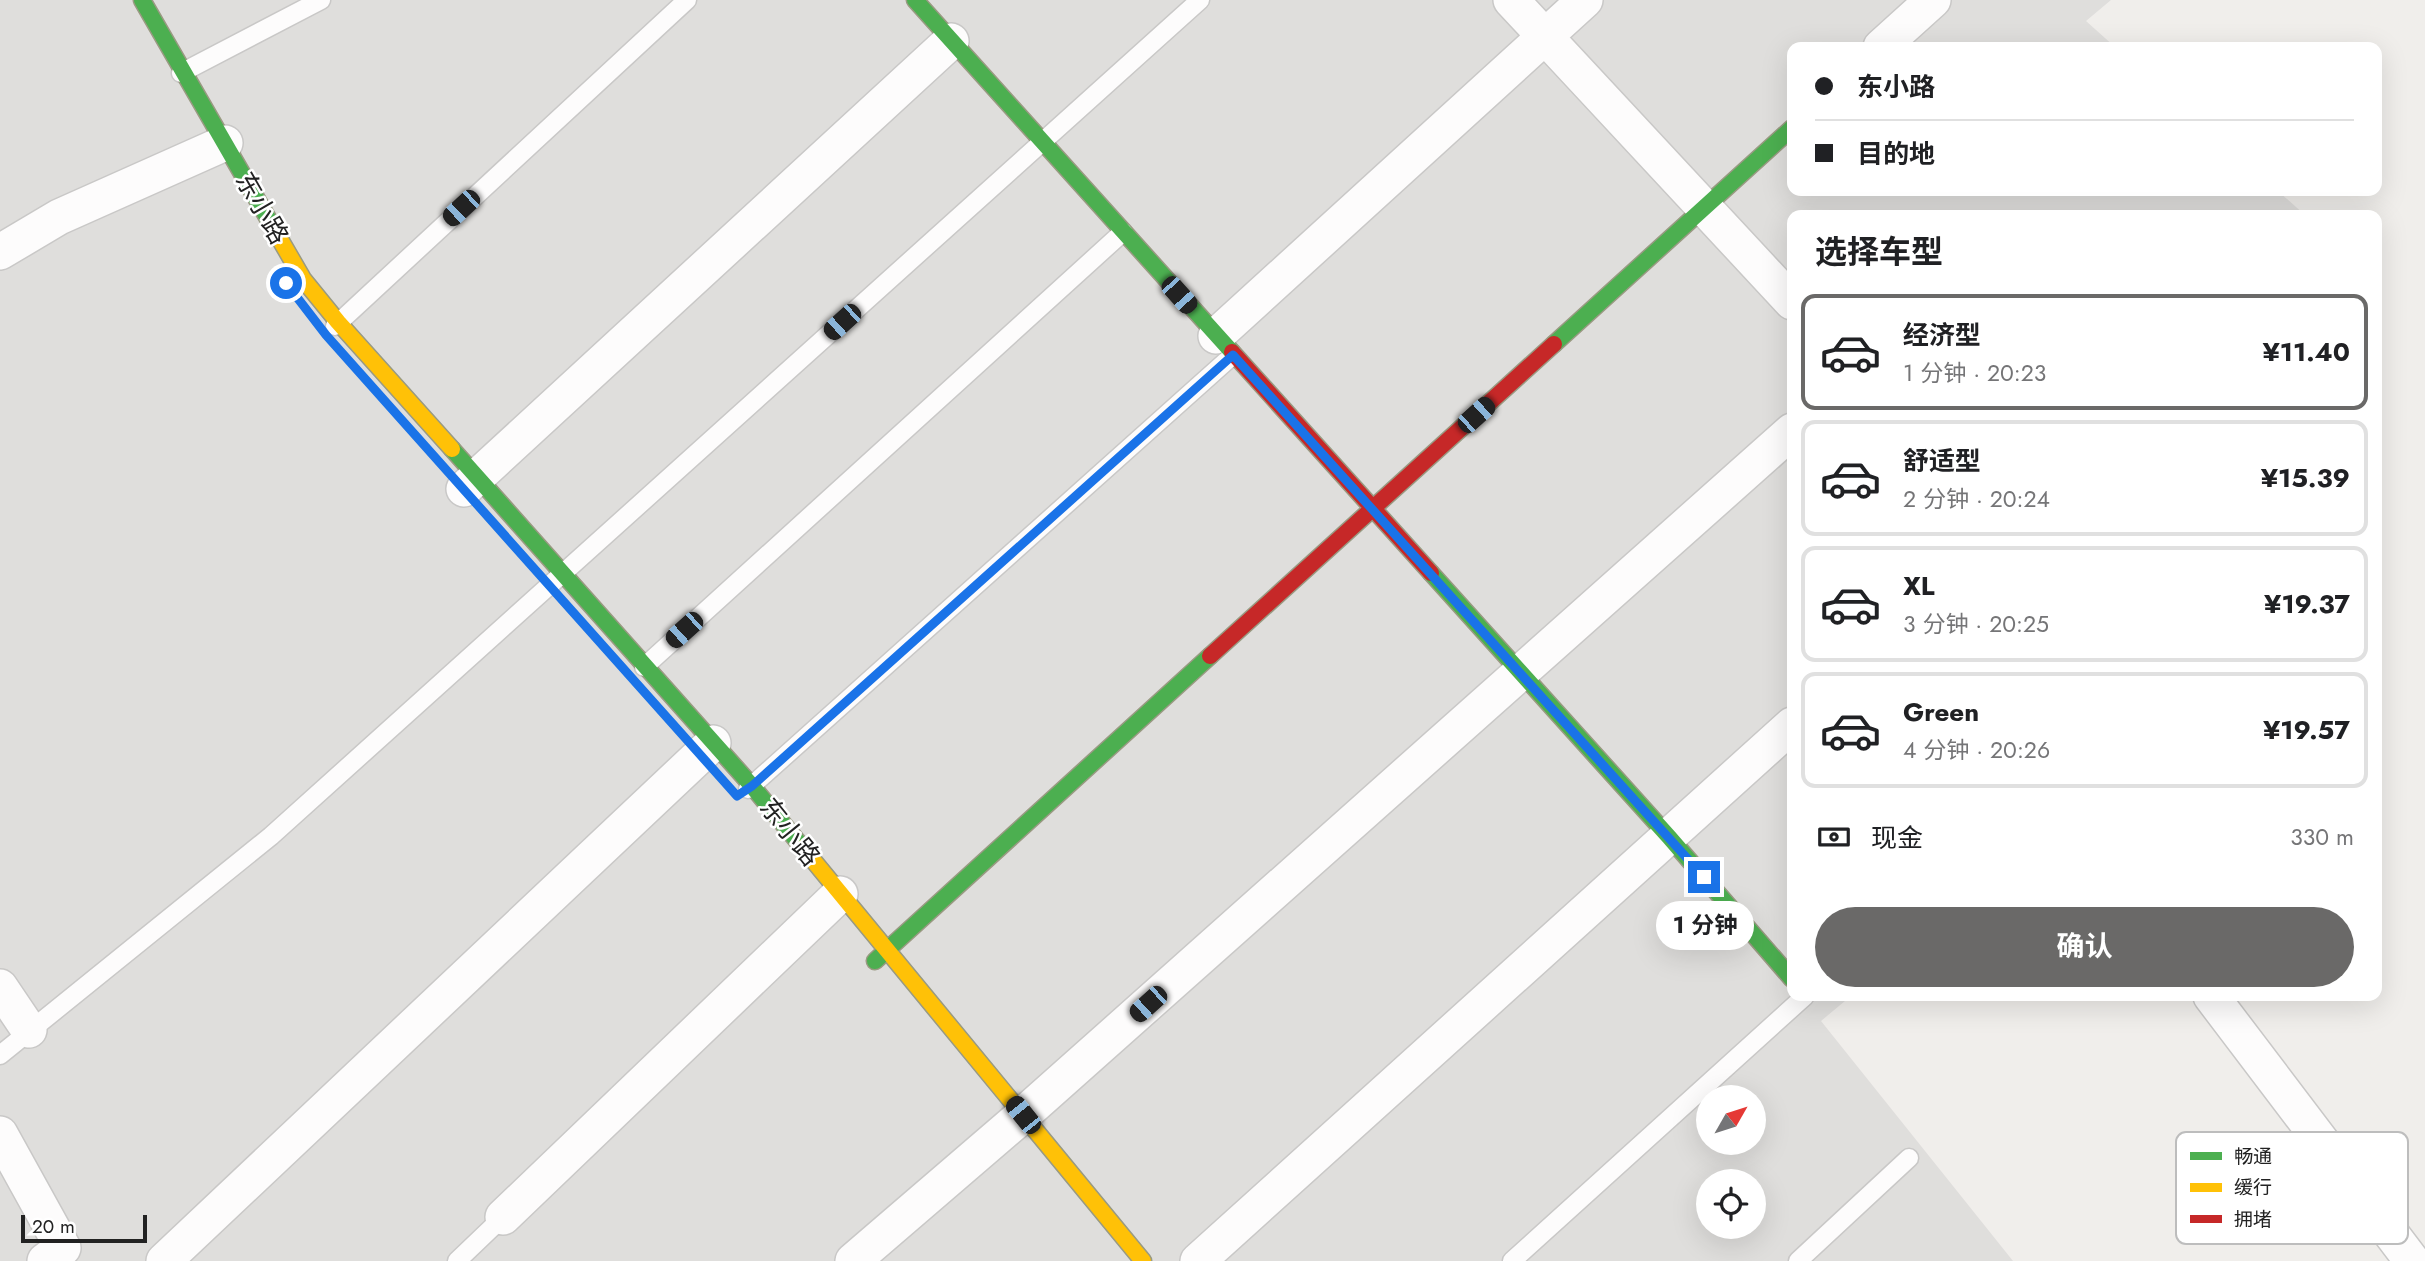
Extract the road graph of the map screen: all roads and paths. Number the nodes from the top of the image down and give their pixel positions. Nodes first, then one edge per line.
1 (124, 0) edge
2 (142, 0) edge
3 (321, 0) edge
4 (687, 0) edge
5 (915, 0) edge
6 (1200, 0) edge
7 (1511, 0) edge
8 (1585, 0) edge
9 (1933, 0) edge
10 (1544, 37) junction
11 (951, 41) junction
12 (1887, 42) edge
13 (177, 75) junction
14 (1787, 133) edge
15 (1042, 142) junction
16 (219, 146) junction
17 (1704, 208) junction
18 (1123, 232) junction
19 (0, 252) edge
20 (1787, 297) edge
21 (332, 329) junction
22 (1225, 345) junction
23 (1787, 435) edge
24 (471, 484) junction
25 (1372, 509) junction
26 (557, 580) junction
27 (639, 672) junction
28 (1520, 672) junction
29 (1787, 730) edge
30 (707, 748) junction
31 (745, 791) junction
32 (1669, 837) junction
33 (834, 900) junction
34 (881, 956) junction
35 (1787, 973) edge
36 (0, 987) edge
37 (1799, 1001) edge
38 (2215, 1001) edge
39 (29, 1030) junction
40 (0, 1055) edge
41 (1017, 1120) junction
42 (2314, 1132) edge
43 (0, 1134) edge
44 (1909, 1158) dead end
45 (503, 1217) joint
46 (2399, 1244) edge
47 (45, 1261) edge
48 (164, 1261) edge
49 (457, 1261) edge
50 (852, 1261) edge
51 (1119, 1261) edge
52 (1143, 1261) edge
53 (1198, 1261) edge
54 (1512, 1261) edge
55 (1798, 1261) edge
56 (2412, 1261) edge

1 - 13 street, 东小路
2 - 13 street, 东小路
3 - 13 lane
4 - 21 lane
5 - 11 street
6 - 15 lane
7 - 10 street
8 - 10 street
9 - 12 street
10 - 17 street
10 - 22 street
11 - 15 street
11 - 24 street
13 - 16 street, 东小路
14 - 17 street
15 - 18 street
15 - 26 lane
16 - 19 street
16 - 21 street, 东小路
17 - 20 street
17 - 25 street
18 - 22 street
18 - 27 lane
21 - 24 street, 东小路
22 - 25 street
22 - 31 lane
23 - 28 street
24 - 26 street, 东小路
25 - 28 street
25 - 34 street
26 - 27 street, 东小路
26 - 39 lane
27 - 30 street, 东小路
28 - 32 street
28 - 41 street
29 - 32 street
30 - 31 street, 东小路
30 - 48 street
31 - 33 street, 东小路
32 - 35 street
32 - 53 street
33 - 34 street, 东小路
33 - 45 street
34 - 41 street, 东小路
36 - 39 street
37 - 54 lane
38 - 42 street
39 - 40 lane
41 - 50 street
41 - 51 street, 东小路
41 - 52 street, 东小路
43 - 47 street
44 - 55 lane
45 - 49 lane
46 - 56 street

